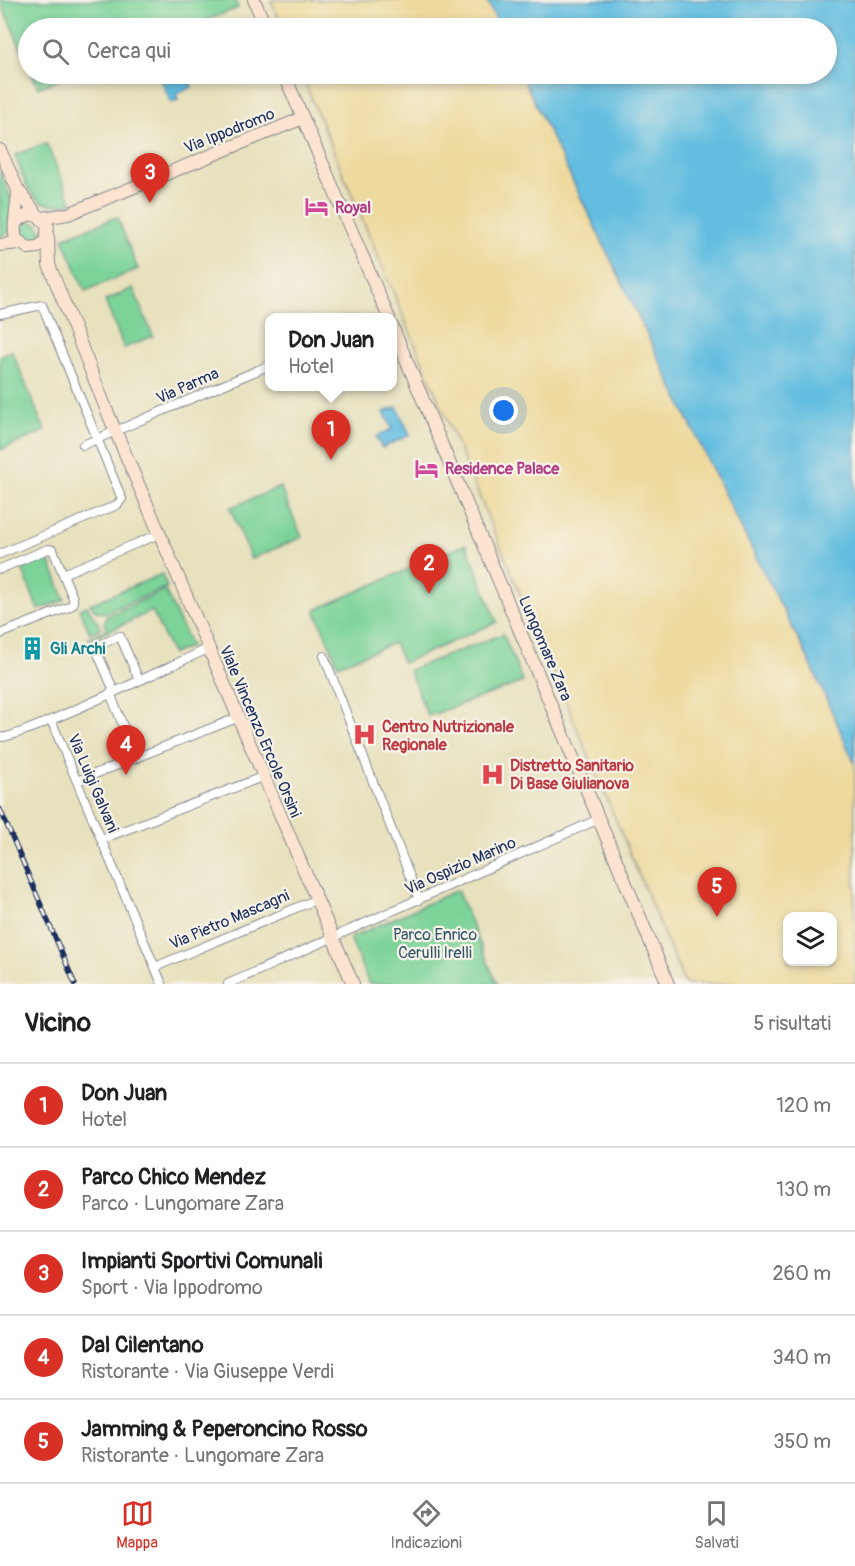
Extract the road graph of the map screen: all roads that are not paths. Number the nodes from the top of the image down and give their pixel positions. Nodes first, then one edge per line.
1 (254, 0) edge
2 (262, 18) edge
3 (288, 84) edge
4 (303, 118) junction
5 (0, 150) edge
6 (18, 190) junction
7 (68, 214) junction
8 (40, 217) junction
9 (48, 235) junction
10 (19, 237) junction
11 (0, 243) edge
12 (49, 266) junction
13 (384, 313) edge
14 (0, 314) edge
15 (397, 336) edge
16 (265, 367) edge
17 (116, 432) junction
18 (96, 440) junction
19 (83, 445) dead end
20 (159, 534) junction
21 (0, 554) edge
22 (0, 569) edge
23 (63, 574) junction
24 (0, 634) edge
25 (208, 649) junction
26 (324, 656) dead end
27 (139, 680) junction
28 (112, 692) junction
29 (237, 718) junction
30 (51, 720) junction
31 (0, 737) edge
32 (136, 758) junction
33 (262, 777) junction
34 (77, 781) junction
35 (599, 819) junction
36 (102, 839) junction
37 (315, 900) junction
38 (419, 900) junction
39 (334, 939) junction
40 (155, 967) junction
41 (247, 980) edge
42 (162, 984) edge
43 (228, 984) edge
44 (353, 984) edge
45 (668, 984) edge

1 - 2 street
3 - 4 street
4 - 7 street, Via Ippodromo
4 - 13 street
5 - 6 street
6 - 8 street
6 - 10 street
7 - 8 street, Via Ippodromo
7 - 9 street, Via Ippodromo
8 - 9 street
8 - 10 street, Via Ippodromo
9 - 10 street, Via Ippodromo
9 - 12 street
10 - 11 street, Via Ippodromo
10 - 12 street
12 - 17 street, Viale Vincenzo Ercole Orsini
14 - 18 street
15 - 35 street, Lungomare Zara
16 - 17 street, Via Parma
17 - 18 street, Via Parma
17 - 20 street, Viale Vincenzo Ercole Orsini
18 - 19 street, Via Parma
18 - 21 street
20 - 23 street
20 - 25 street, Viale Vincenzo Ercole Orsini
22 - 23 street
23 - 24 street
25 - 27 street, Via Luigi Galvani
25 - 29 street, Viale Vincenzo Ercole Orsini
26 - 38 street
27 - 28 street, Via Luigi Galvani
27 - 28 street
28 - 30 street, Via Luigi Galvani
28 - 32 street
29 - 32 street
29 - 33 street, Viale Vincenzo Ercole Orsini
30 - 31 street
30 - 34 street, Via Luigi Galvani
32 - 34 street
33 - 36 street
33 - 37 street, Viale Vincenzo Ercole Orsini
34 - 36 street, Via Luigi Galvani
35 - 38 street, Via Ospizio Marino
35 - 45 street, Lungomare Zara
36 - 40 street, Via Luigi Galvani
37 - 39 street, Viale Vincenzo Ercole Orsini
37 - 40 street, Via Pietro Mascagni
38 - 39 street, Via Ospizio Marino
39 - 41 street, Via Ospizio Marino
39 - 44 street, Viale Vincenzo Ercole Orsini
40 - 42 street, Via Luigi Galvani
41 - 43 street, Via Ospizio Marino

